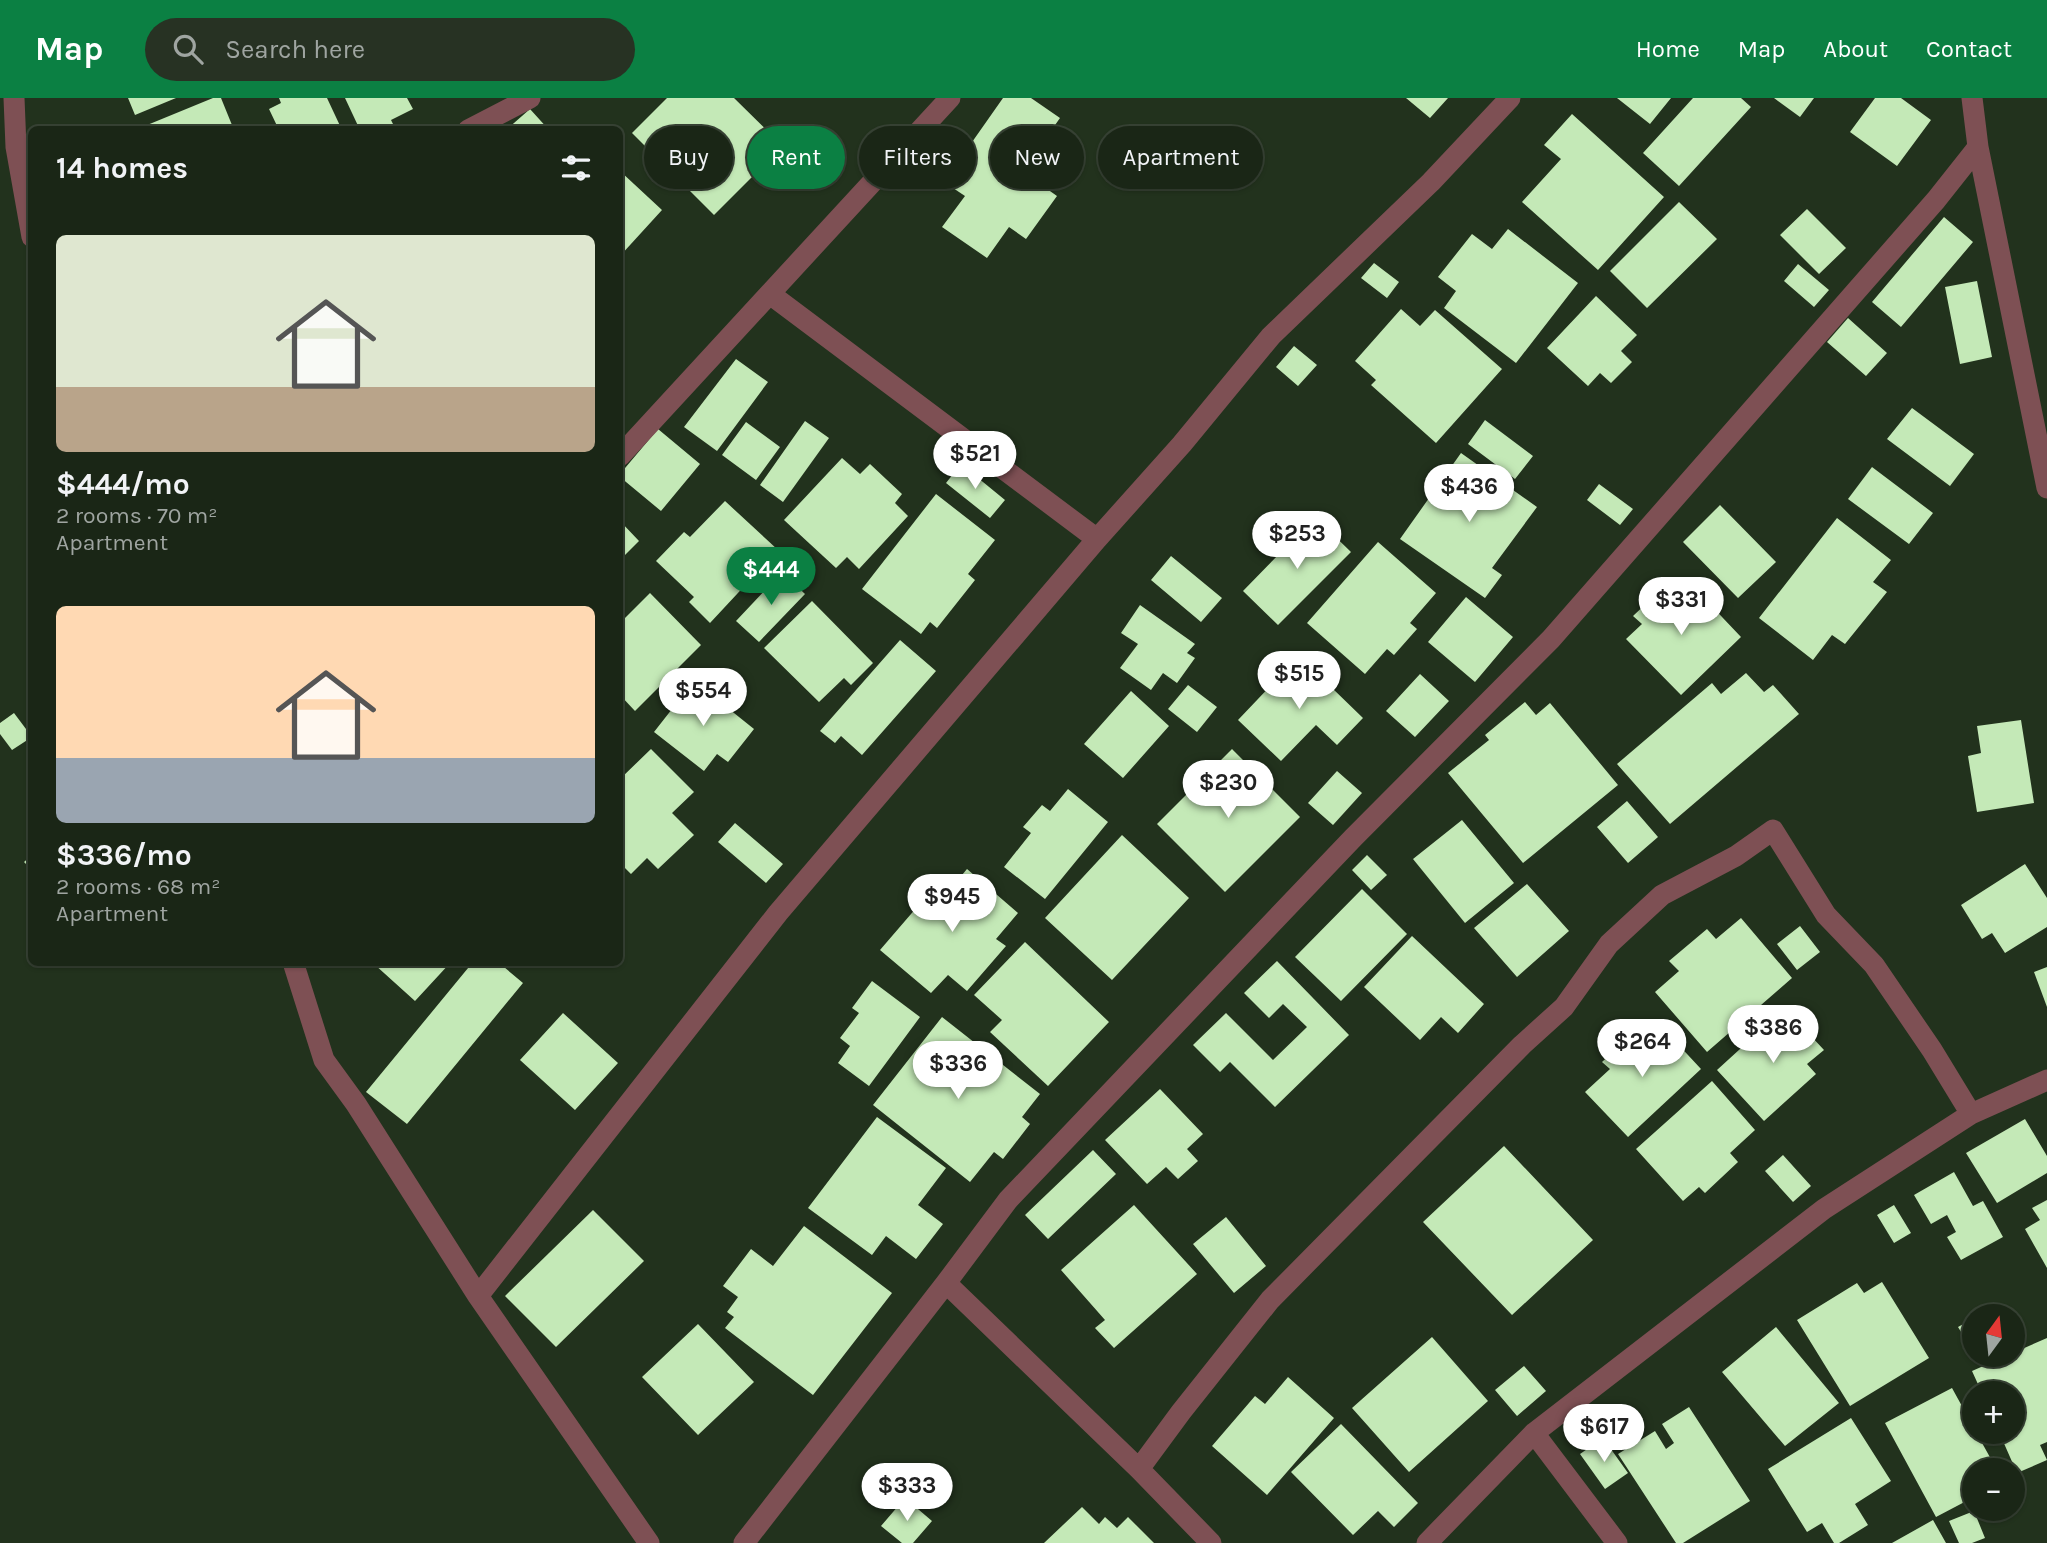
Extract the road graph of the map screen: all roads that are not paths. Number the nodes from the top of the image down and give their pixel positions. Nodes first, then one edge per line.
1 (14, 98) edge
2 (530, 98) edge
3 (950, 98) edge
4 (1510, 98) edge
5 (1972, 98) edge
6 (476, 126) edge
7 (1978, 147) junction
8 (28, 214) edge
9 (770, 294) junction
10 (623, 453) edge
11 (2047, 488) edge
12 (1097, 539) junction
13 (294, 966) edge
14 (2047, 1080) edge
15 (1971, 1114) junction
16 (946, 1283) junction
17 (478, 1296) junction
18 (1534, 1433) junction
19 (1139, 1469) junction
20 (649, 1543) edge
21 (744, 1543) edge
22 (1211, 1543) edge
23 (1427, 1543) edge
24 (1617, 1543) edge

1 - 8 street
2 - 6 street
3 - 9 street
4 - 12 street
5 - 7 street
7 - 11 street
7 - 16 street
9 - 10 street
9 - 12 street
12 - 17 street
13 - 17 street
14 - 15 street
15 - 18 street
15 - 19 street
16 - 19 street
16 - 21 street
17 - 20 street
18 - 23 street
18 - 24 street
19 - 22 street

